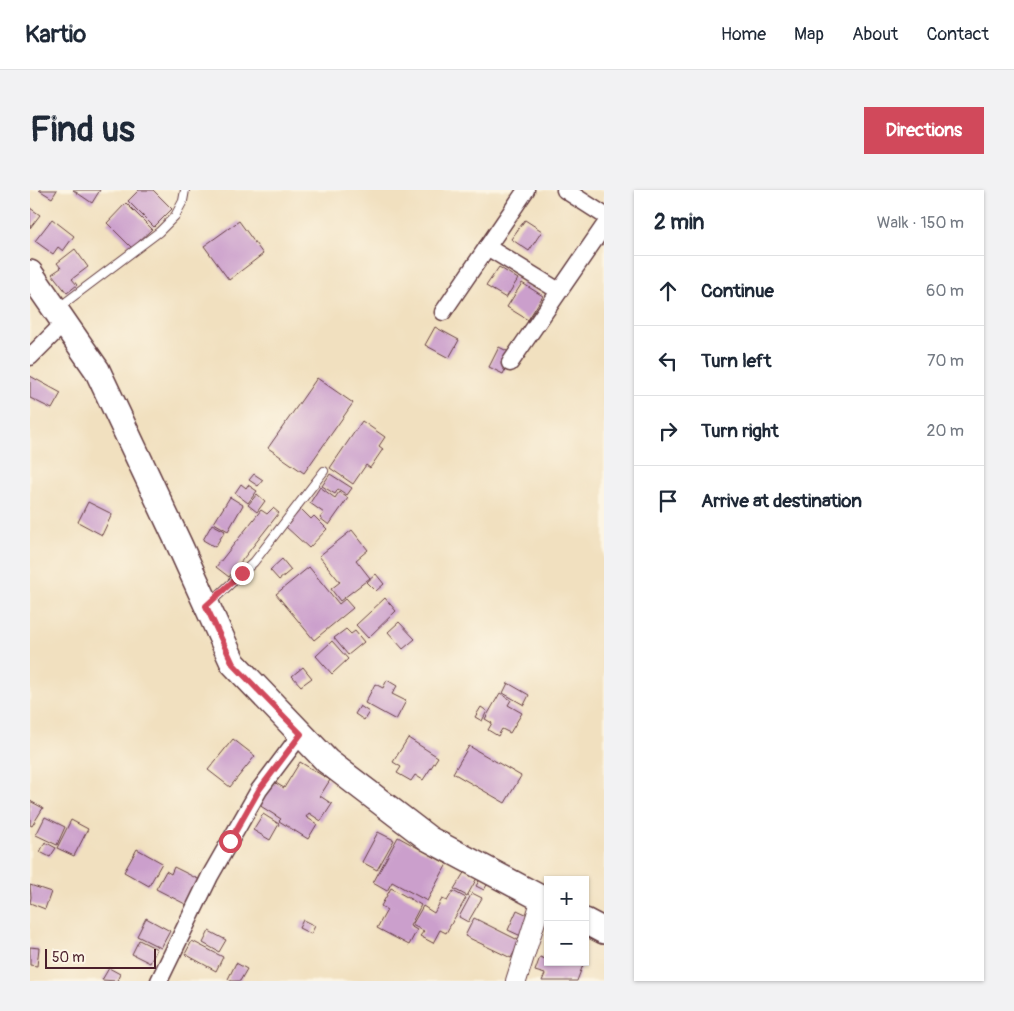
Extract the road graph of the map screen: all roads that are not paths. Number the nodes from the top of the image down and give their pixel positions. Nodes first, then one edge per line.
1 (185, 190) edge
2 (526, 190) edge
3 (565, 190) edge
4 (604, 214) edge
5 (604, 226) edge
6 (487, 247) junction
7 (30, 273) edge
8 (559, 292) junction
9 (443, 312) dead end
10 (60, 316) junction
11 (30, 357) edge
12 (510, 363) dead end
13 (324, 471) dead end
14 (206, 606) junction
15 (301, 734) junction
16 (544, 900) edge
17 (544, 904) edge
18 (589, 923) edge
19 (604, 931) edge
20 (159, 981) edge
21 (516, 981) edge

1 - 10 lane
2 - 6 street
3 - 4 street
5 - 8 street
6 - 8 street
6 - 9 street
7 - 10 main road
8 - 12 street
10 - 11 street
10 - 14 main road
13 - 14 lane
14 - 15 main road
15 - 16 main road
15 - 20 street
17 - 21 street
18 - 19 main road

